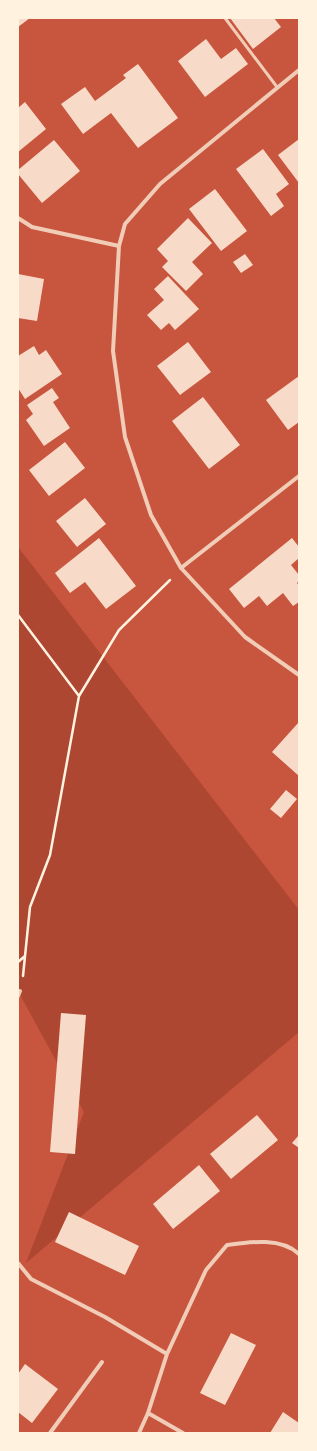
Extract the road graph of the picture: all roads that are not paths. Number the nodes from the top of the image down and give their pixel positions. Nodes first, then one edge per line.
1 (225, 18) edge
2 (299, 70) edge
3 (277, 87) junction
4 (18, 218) edge
5 (119, 246) junction
6 (299, 476) edge
7 (181, 568) junction
8 (299, 675) edge
9 (20, 991) dead end
10 (18, 996) edge
11 (299, 1254) edge
12 (18, 1263) edge
13 (167, 1354) junction
14 (102, 1362) dead end
15 (148, 1413) junction
16 (50, 1433) edge
17 (139, 1433) edge
18 (183, 1433) edge

1 - 3 lane
2 - 3 street
3 - 5 street
4 - 5 street
5 - 7 street
6 - 7 street
7 - 8 street
9 - 10 street
11 - 13 street
12 - 13 street
13 - 15 street
14 - 16 street
15 - 17 street
15 - 18 street

